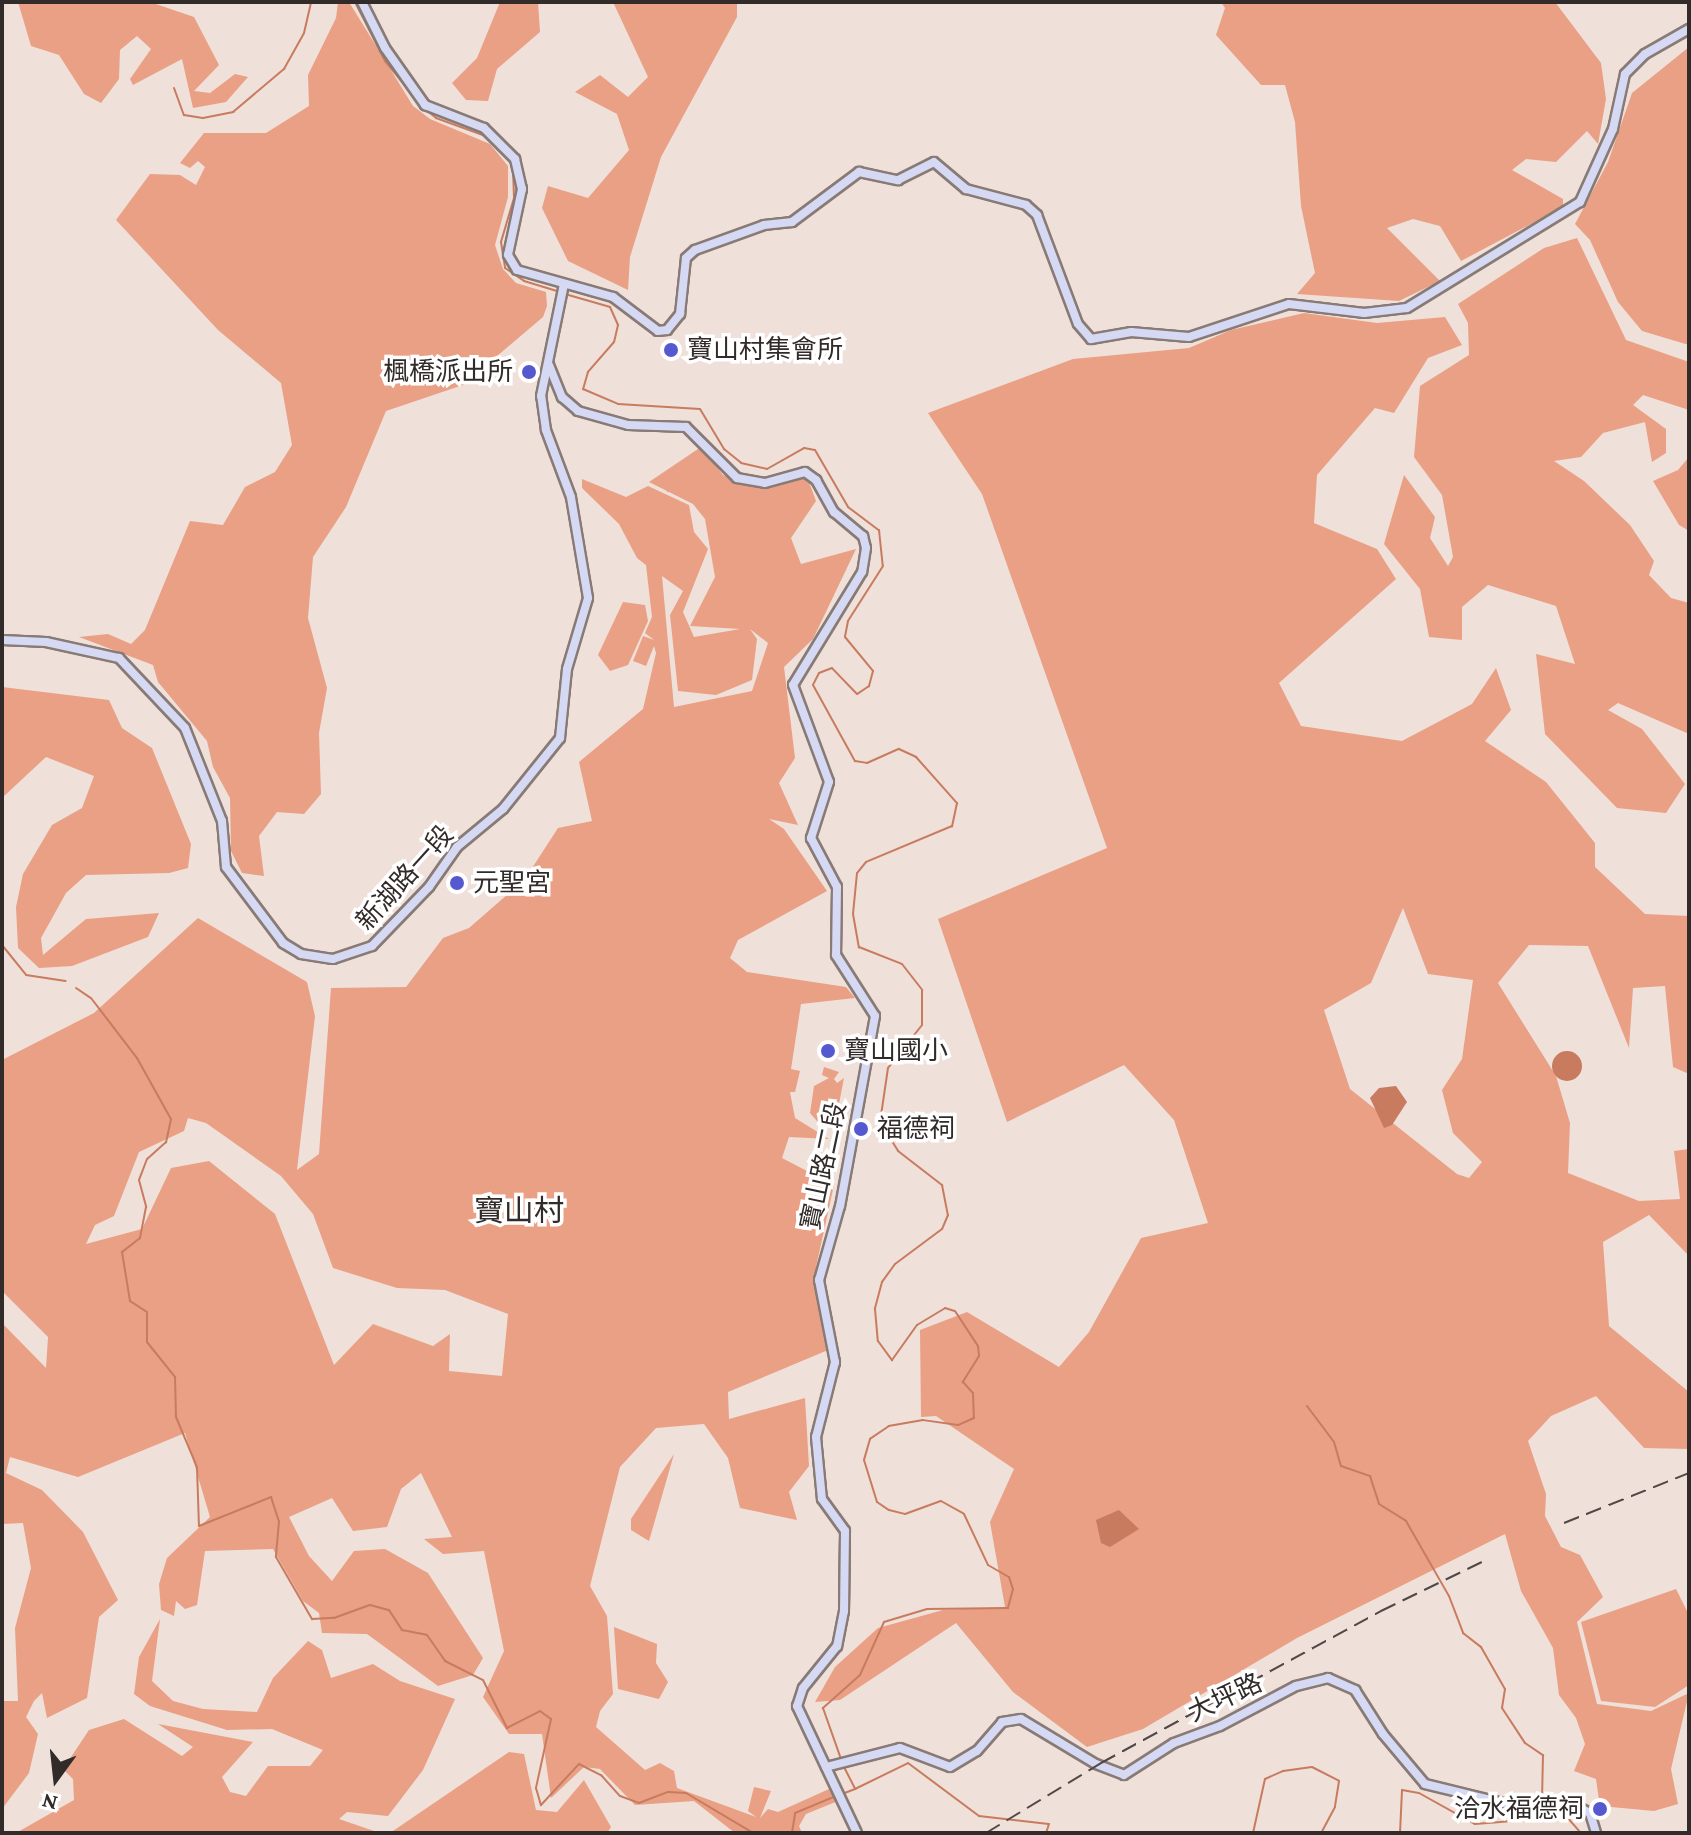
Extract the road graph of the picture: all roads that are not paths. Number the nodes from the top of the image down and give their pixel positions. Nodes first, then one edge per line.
1 (362, 2) edge
2 (1689, 29) edge
3 (564, 284) junction
4 (549, 365) junction
5 (2, 640) edge
6 (826, 1767) junction
7 (857, 1833) edge
8 (1596, 1833) edge

1 - 3 street
2 - 3 street
3 - 4 street, 新湖路一段
4 - 5 street, 新湖路一段
4 - 6 street, 寶山路二段
6 - 7 street, 寶山路二段
6 - 8 street, 大坪路

